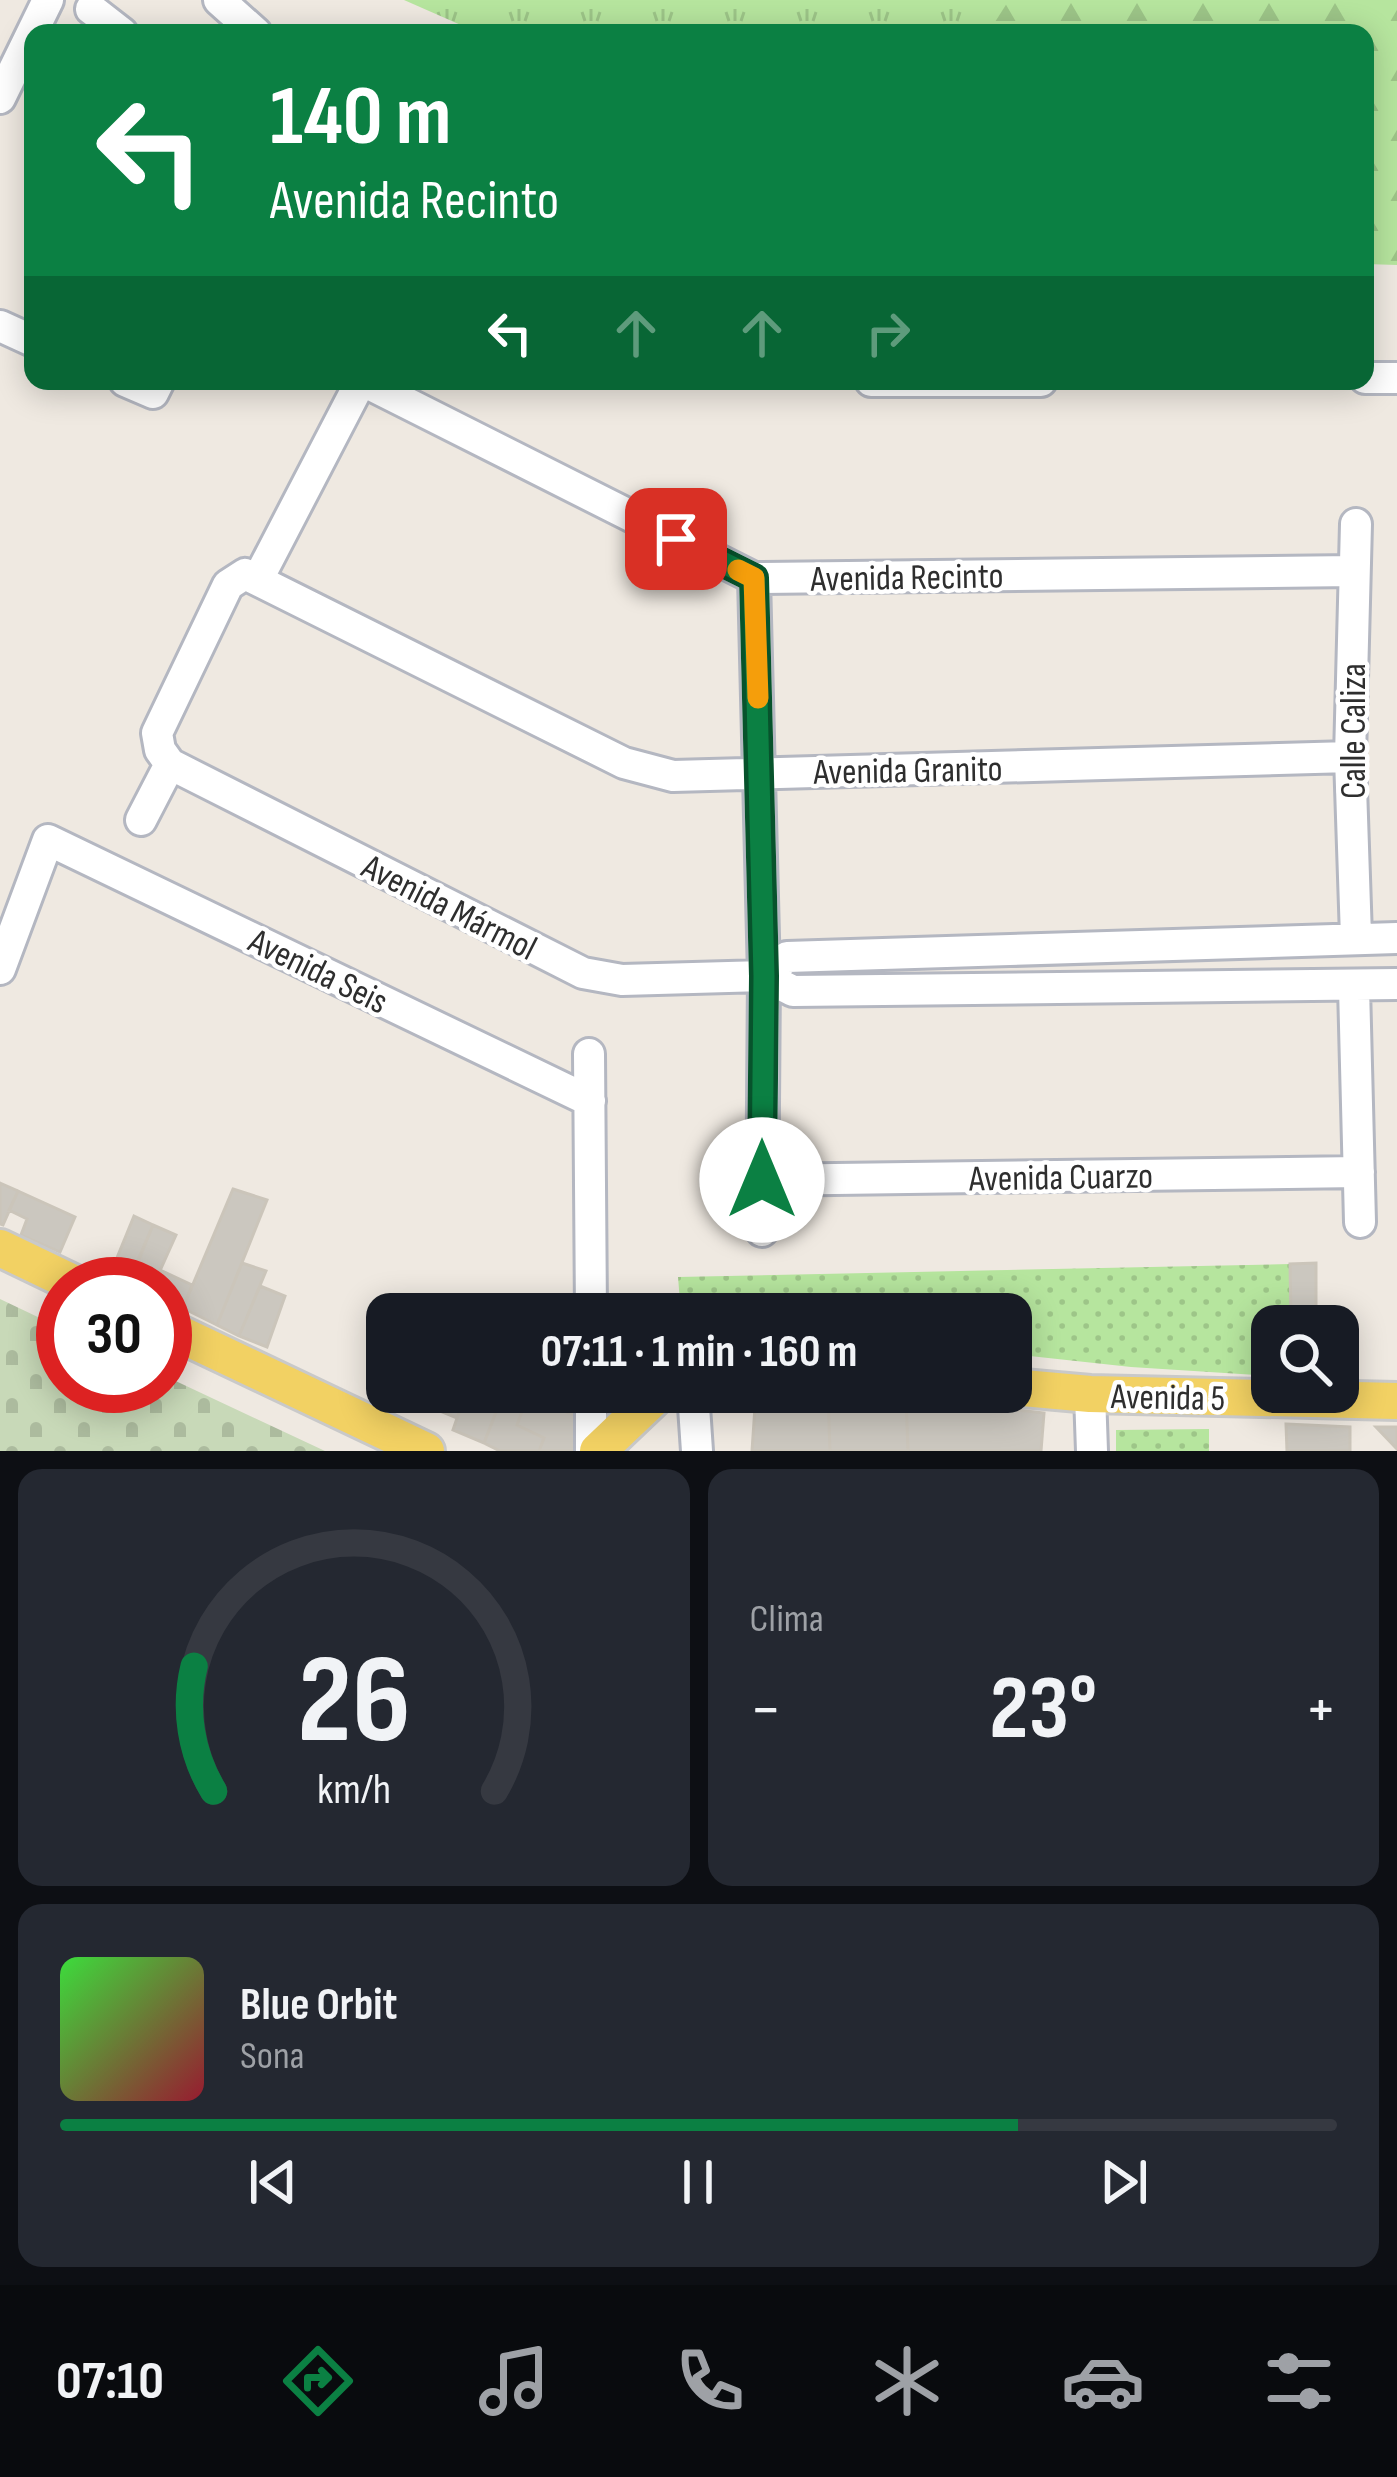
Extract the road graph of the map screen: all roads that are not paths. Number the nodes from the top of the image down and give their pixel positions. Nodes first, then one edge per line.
1 (219, 0) edge
2 (89, 3) edge
3 (112, 24) edge
4 (246, 24) edge
5 (24, 49) edge
6 (0, 98) edge
7 (357, 390) edge
8 (380, 390) edge
9 (1355, 524) dead end
10 (1354, 572) junction
11 (754, 578) junction
12 (243, 582) junction
13 (165, 757) junction
14 (1350, 757) junction
15 (760, 772) junction
16 (141, 820) dead end
17 (1366, 939) edge
18 (0, 969) edge
19 (764, 976) junction
20 (1363, 985) edge
21 (589, 1054) dead end
22 (590, 1101) junction
23 (1359, 1172) junction
24 (762, 1180) junction
25 (1360, 1222) dead end
26 (762, 1231) dead end
27 (0, 1248) edge
28 (36, 1265) edge
29 (591, 1293) edge
30 (192, 1340) edge
31 (1032, 1389) edge
32 (1090, 1394) junction
33 (1397, 1401) edge
34 (592, 1413) edge
35 (637, 1413) edge
36 (694, 1413) edge
37 (426, 1451) edge
38 (595, 1451) edge
39 (697, 1451) edge
40 (1092, 1451) edge

1 - 4 street
2 - 3 street
5 - 6 street
7 - 12 street
8 - 11 street, Avenida Recinto
9 - 10 street, Calle Caliza
10 - 11 street, Avenida Recinto
10 - 14 street, Calle Caliza
11 - 15 street
12 - 13 street
12 - 15 street, Avenida Granito
13 - 16 street
13 - 19 street, Avenida Mármol
14 - 15 street, Avenida Granito
14 - 17 street, Calle Caliza
15 - 19 street
17 - 19 street, Avenida Mármol
17 - 20 street
17 - 20 street
18 - 22 street, Avenida Seis
19 - 20 street, Avenida Mármol
19 - 24 street
20 - 23 street
21 - 22 street
22 - 29 street
23 - 24 street, Avenida Cuarzo
23 - 25 street
24 - 26 street
27 - 28 main road
30 - 37 main road
31 - 32 main road, Avenida 5
32 - 33 main road, Avenida 5
32 - 40 street
34 - 38 street
35 - 38 main road
36 - 39 street

